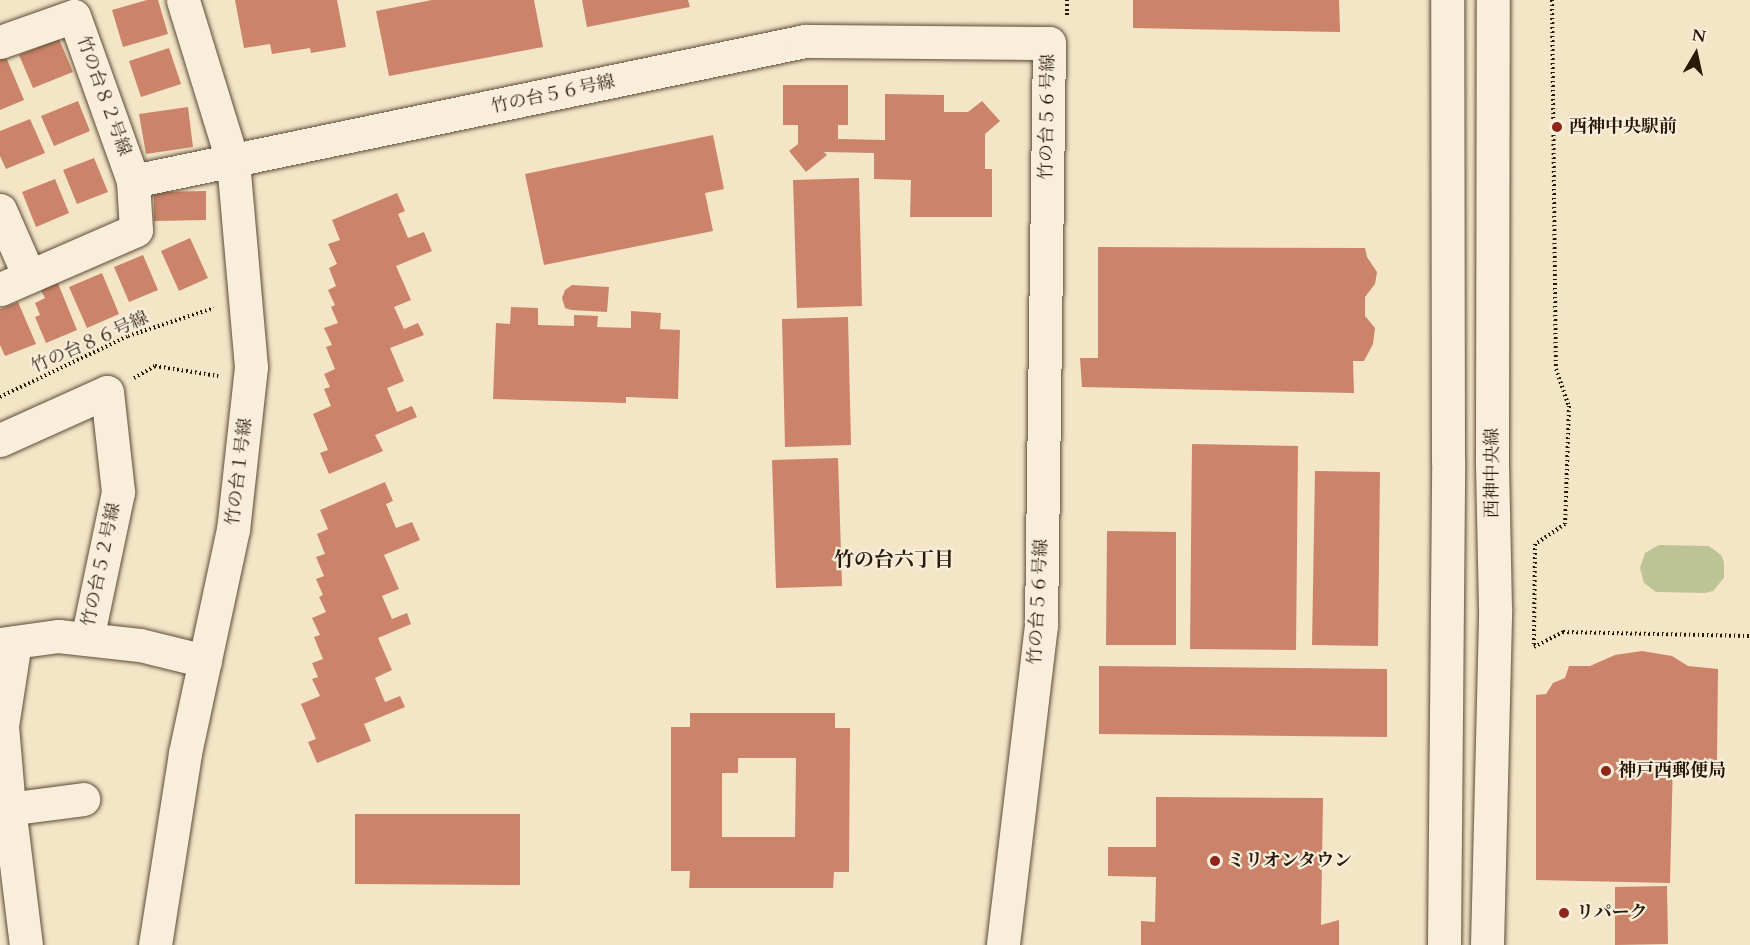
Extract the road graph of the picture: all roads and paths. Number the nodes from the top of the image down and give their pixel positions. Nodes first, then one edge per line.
1 (183, 0) edge
2 (1447, 0) edge
3 (1493, 0) edge
4 (1552, 0) edge
5 (0, 42) edge
6 (233, 163) junction
7 (133, 181) junction
8 (0, 210) edge
9 (15, 283) edge
10 (215, 308) dead end
11 (250, 381) junction
12 (107, 392) junction
13 (0, 398) edge
14 (0, 440) edge
15 (1492, 459) junction
16 (1448, 461) junction
17 (1750, 636) edge
18 (87, 639) junction
19 (7, 643) edge
20 (205, 661) junction
21 (83, 799) dead end
22 (4, 809) edge
23 (26, 945) edge
24 (154, 945) edge
25 (1003, 945) edge
26 (1444, 945) edge
27 (1487, 945) edge

1 - 6 street, 竹の台１号線
2 - 16 street
3 - 15 street, 西神中央線
4 - 17 path
5 - 7 street, 竹の台８２号線
6 - 7 street
6 - 11 street, 竹の台１号線
6 - 25 street, 竹の台５６号線
7 - 9 street, 竹の台８２号線
8 - 9 street
10 - 13 path, 竹の台８６号線
11 - 12 path
11 - 20 street, 竹の台１号線
12 - 14 street
12 - 18 street, 竹の台５２号線
15 - 16 street
15 - 27 street, 西神中央線
16 - 26 street
18 - 19 street
18 - 20 street
19 - 22 street
20 - 24 street, 竹の台１号線
21 - 22 street
22 - 23 street

